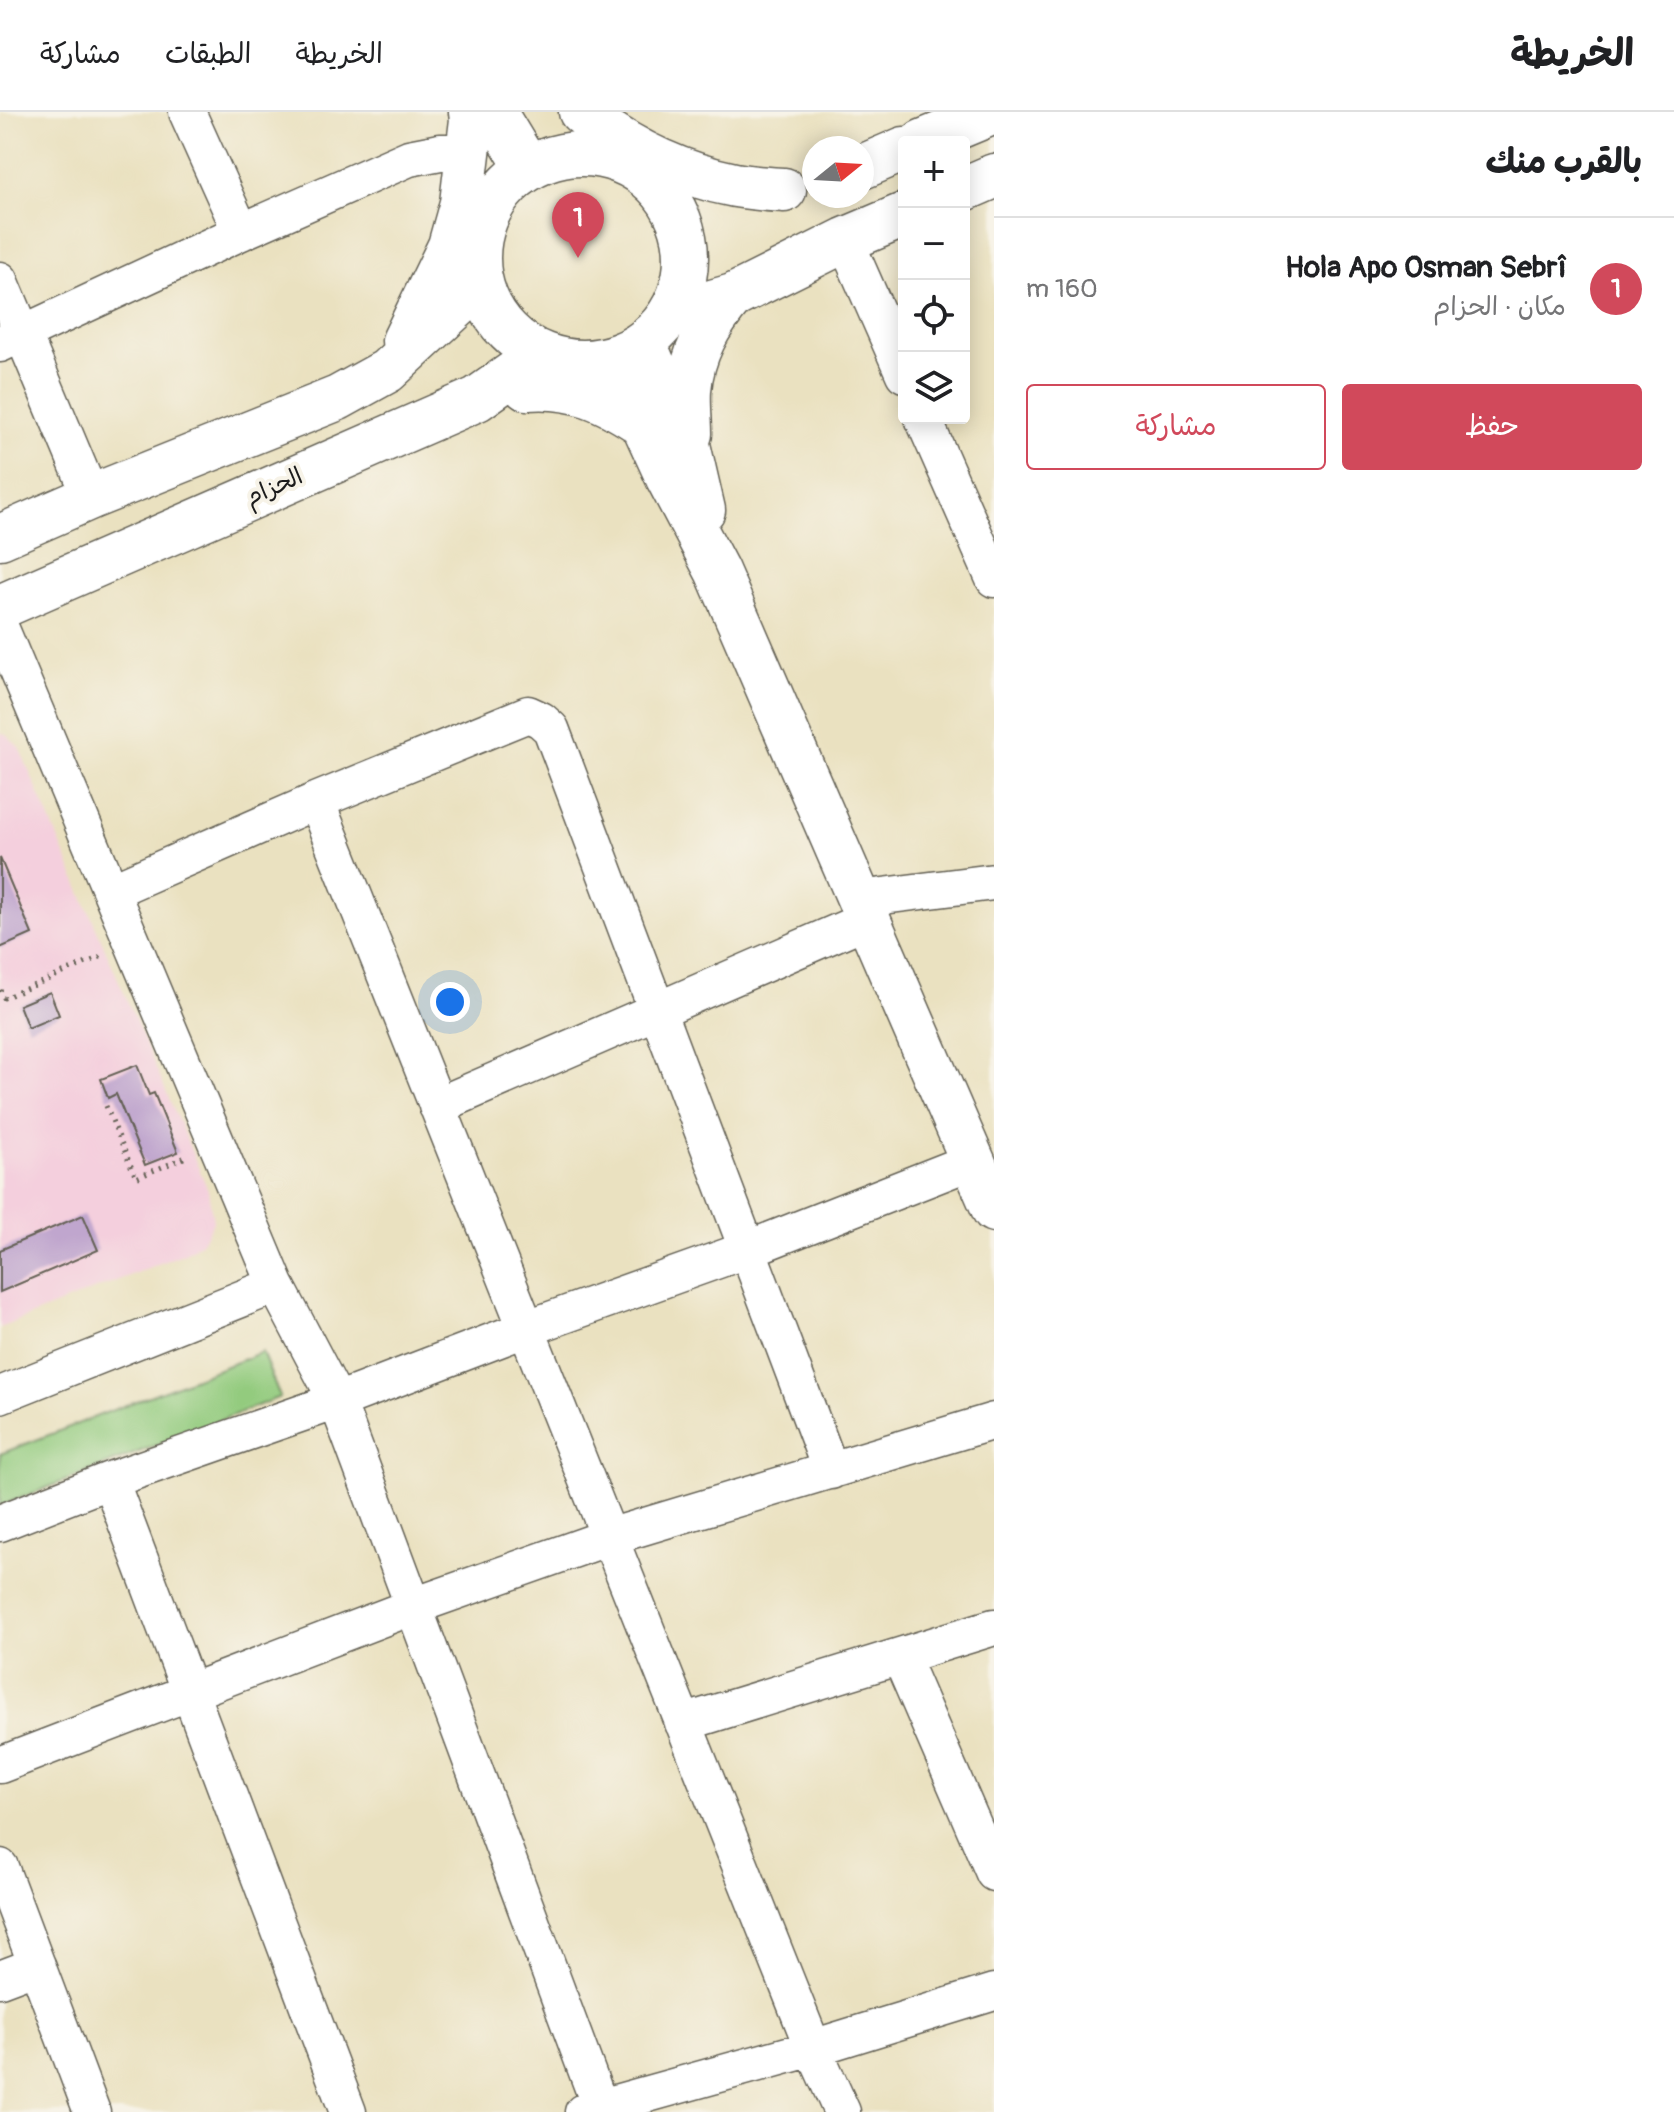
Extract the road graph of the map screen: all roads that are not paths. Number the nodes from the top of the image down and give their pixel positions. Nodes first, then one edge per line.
1 (187, 112) edge
2 (494, 112) edge
3 (551, 112) edge
4 (581, 112) edge
5 (994, 112) edge
6 (470, 132) edge
7 (936, 136) edge
8 (898, 152) edge
9 (548, 161) junction
10 (874, 162) edge
11 (994, 176) edge
12 (799, 186) edge
13 (970, 186) edge
14 (664, 194) junction
15 (898, 218) edge
16 (241, 232) junction
17 (845, 240) junction
18 (0, 280) edge
19 (481, 284) junction
20 (733, 296) junction
21 (11, 338) edge
22 (643, 338) junction
23 (541, 354) junction
24 (898, 360) edge
25 (387, 371) junction
26 (477, 399) junction
27 (926, 424) edge
28 (646, 426) junction
29 (689, 449) junction
30 (91, 497) junction
31 (983, 525) edge
32 (0, 537) edge
33 (717, 571) junction
34 (994, 579) edge
35 (0, 607) edge
36 (0, 627) edge
37 (316, 801) junction
38 (994, 882) edge
39 (111, 891) junction
40 (863, 909) junction
41 (656, 1010) junction
42 (437, 1106) junction
43 (985, 1179) edge
44 (746, 1250) junction
45 (276, 1285) junction
46 (525, 1329) junction
47 (0, 1395) edge
48 (337, 1401) junction
49 (994, 1421) edge
50 (831, 1471) junction
51 (110, 1480) junction
52 (0, 1523) edge
53 (609, 1537) junction
54 (414, 1606) junction
55 (994, 1627) edge
56 (900, 1656) junction
57 (190, 1693) junction
58 (683, 1723) junction
59 (0, 1765) edge
60 (0, 1867) edge
61 (994, 1873) edge
62 (37, 1965) junction
63 (0, 1979) edge
64 (994, 1992) edge
65 (813, 2048) junction
66 (595, 2110) edge
67 (92, 2112) edge
68 (348, 2112) edge
69 (842, 2112) edge

1 - 16 street
2 - 9 main road
3 - 9 main road
4 - 12 main road
5 - 7 main road
6 - 16 street
6 - 25 main road
8 - 10 main road
9 - 14 main road
9 - 19 main road
11 - 13 main road
12 - 14 main road
14 - 22 main road
15 - 17 main road
16 - 21 street
17 - 20 main road
17 - 24 street
18 - 21 street
19 - 23 main road
19 - 25 main road
20 - 22 main road
20 - 29 main road
21 - 30 street
22 - 23 main road
22 - 28 main road
22 - 29 main road
23 - 26 main road, الحزام
25 - 30 main road
26 - 28 main road
26 - 35 main road, الحزام
27 - 31 street
28 - 33 main road
29 - 33 main road
30 - 32 main road
31 - 34 street
33 - 40 main road
36 - 39 street
37 - 39 street
37 - 41 street
37 - 42 street
38 - 40 street
39 - 45 street
40 - 41 street
40 - 43 main road
41 - 42 street
41 - 44 street
42 - 46 street
43 - 44 street
44 - 46 street
44 - 50 street
45 - 47 street
45 - 48 street
46 - 48 street
46 - 53 street
48 - 51 street
48 - 54 street
49 - 50 street
50 - 53 street
51 - 52 street
51 - 57 street
53 - 54 street
53 - 58 street
54 - 57 street
54 - 66 street
55 - 56 street
56 - 58 street
56 - 61 street
57 - 59 street
57 - 68 street
58 - 65 street
60 - 62 street
62 - 63 street
62 - 67 street
64 - 65 street
65 - 66 street
65 - 69 street

